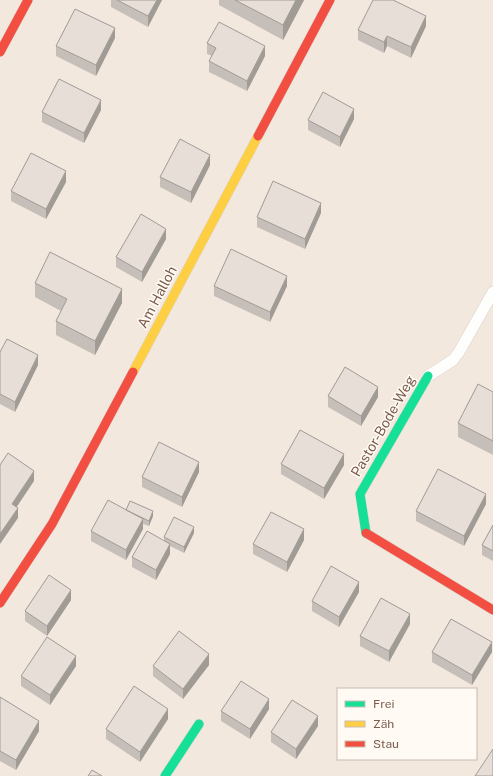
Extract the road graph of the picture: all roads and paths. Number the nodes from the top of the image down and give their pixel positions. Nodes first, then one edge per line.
1 (28, 0) edge
2 (330, 0) edge
3 (0, 52) edge
4 (493, 292) edge
5 (428, 376) joint
6 (0, 603) edge
7 (493, 610) edge
8 (199, 724) dead end
9 (165, 776) edge

1 - 3 street
2 - 6 street, Am Halloh
4 - 5 lane
5 - 7 street, Pastor-Bode-Weg
8 - 9 street

